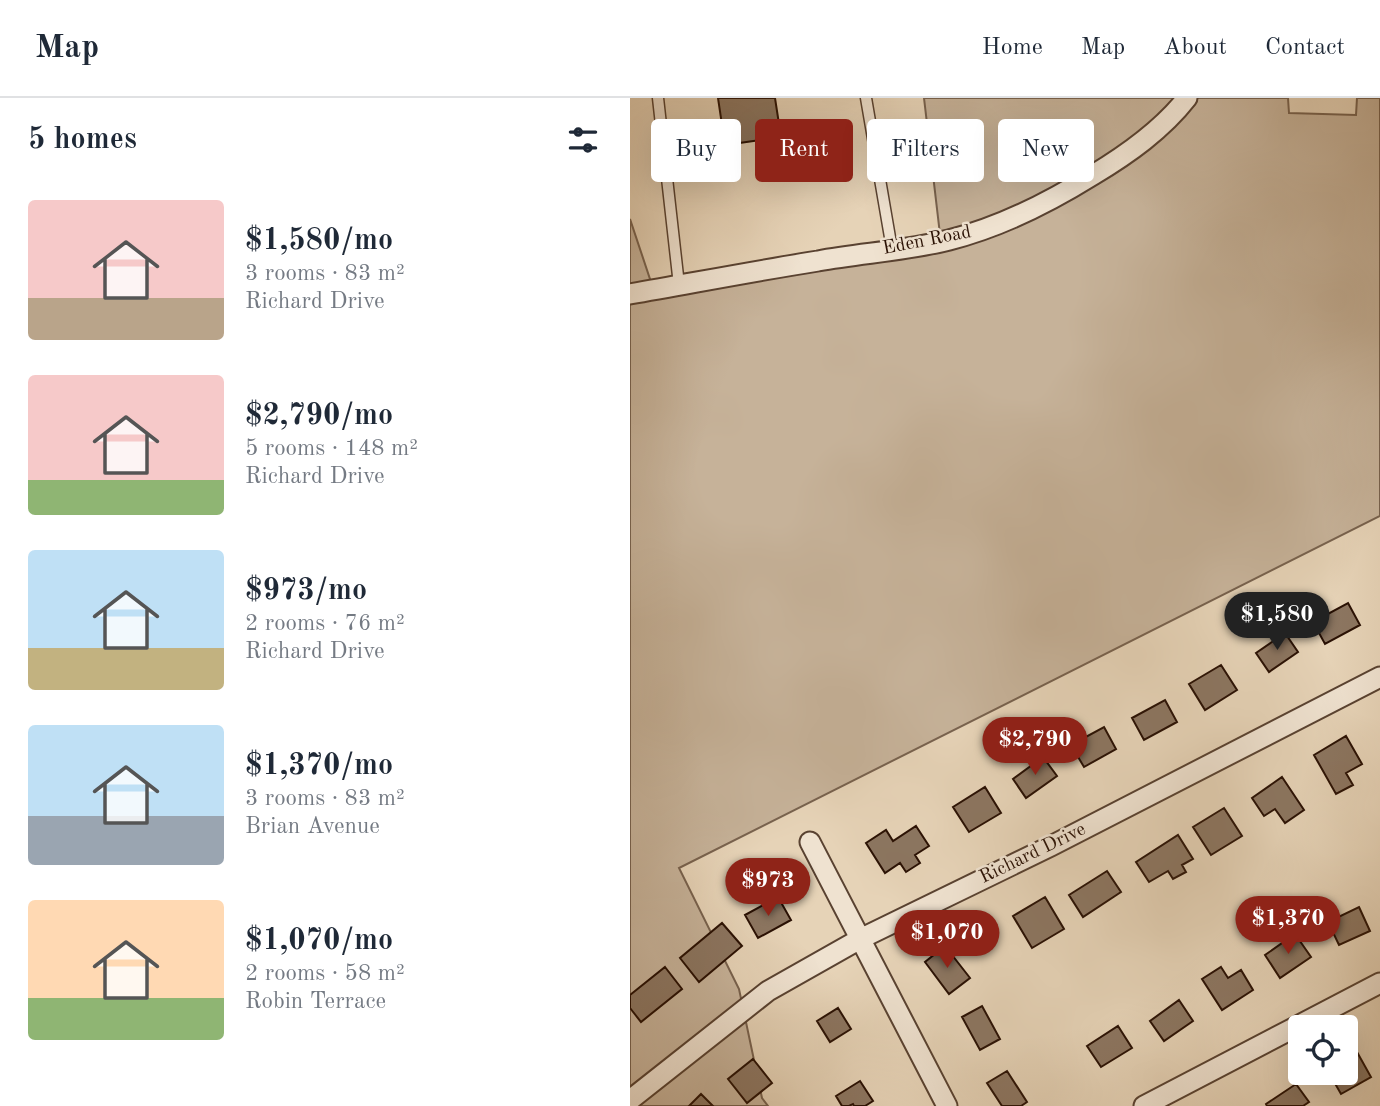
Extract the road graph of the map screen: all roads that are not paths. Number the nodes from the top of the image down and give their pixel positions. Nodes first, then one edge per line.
1 (658, 98) edge
2 (866, 98) edge
3 (1187, 98) edge
4 (892, 249) junction
5 (679, 285) junction
6 (630, 294) edge
7 (1380, 677) edge
8 (810, 842) dead end
9 (860, 939) junction
10 (1380, 983) edge
11 (630, 1100) edge
12 (947, 1106) edge
13 (1144, 1106) edge

1 - 5 lane
2 - 4 lane
3 - 4 street, Eden Road
4 - 5 street, Eden Road
5 - 6 street, Eden Road
7 - 9 street, Richard Drive
8 - 9 street
9 - 11 street, Richard Drive
9 - 12 street
10 - 13 street

